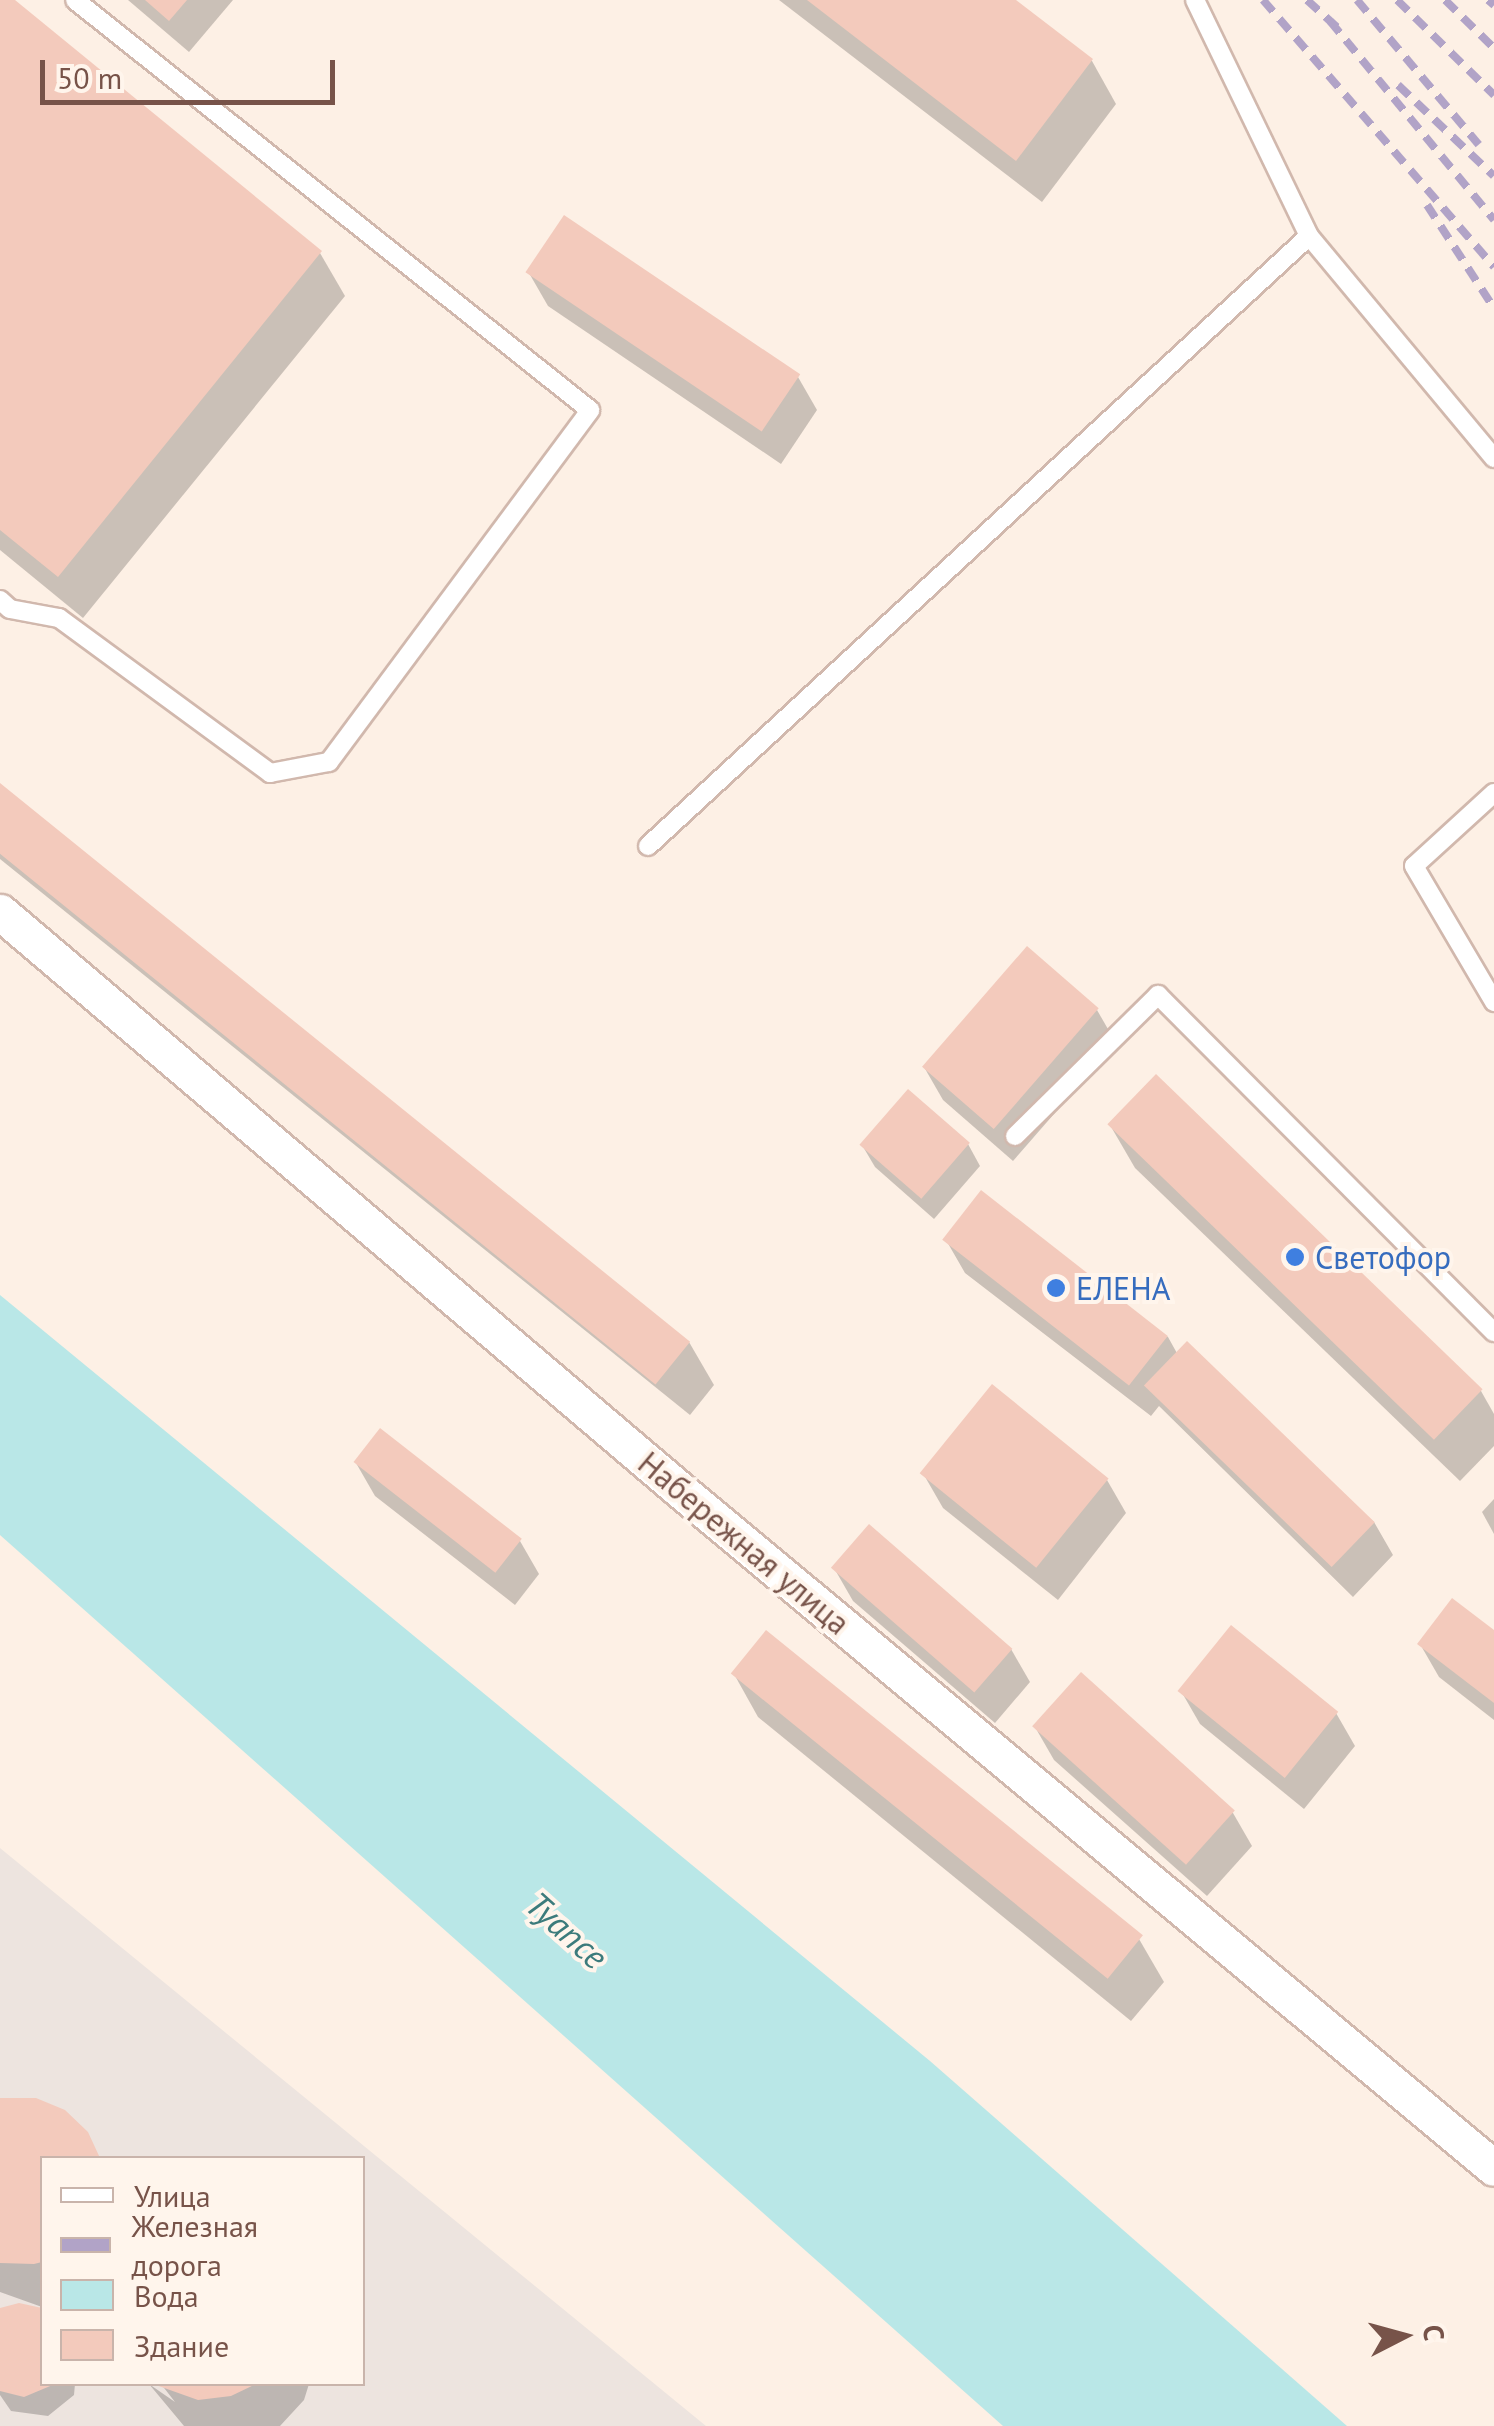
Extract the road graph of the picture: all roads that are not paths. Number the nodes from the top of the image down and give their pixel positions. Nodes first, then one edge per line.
1 (75, 0) edge
2 (1195, 0) edge
3 (1309, 236) junction
4 (1494, 458) edge
5 (0, 600) edge
6 (1494, 792) edge
7 (648, 846) dead end
8 (0, 912) edge
9 (1494, 1002) edge
10 (1015, 1136) dead end
11 (1494, 1332) edge
12 (1494, 2168) edge

1 - 5 lane
2 - 3 lane
3 - 4 lane
3 - 7 lane
6 - 9 lane
8 - 12 street, Набережная улица
10 - 11 lane

